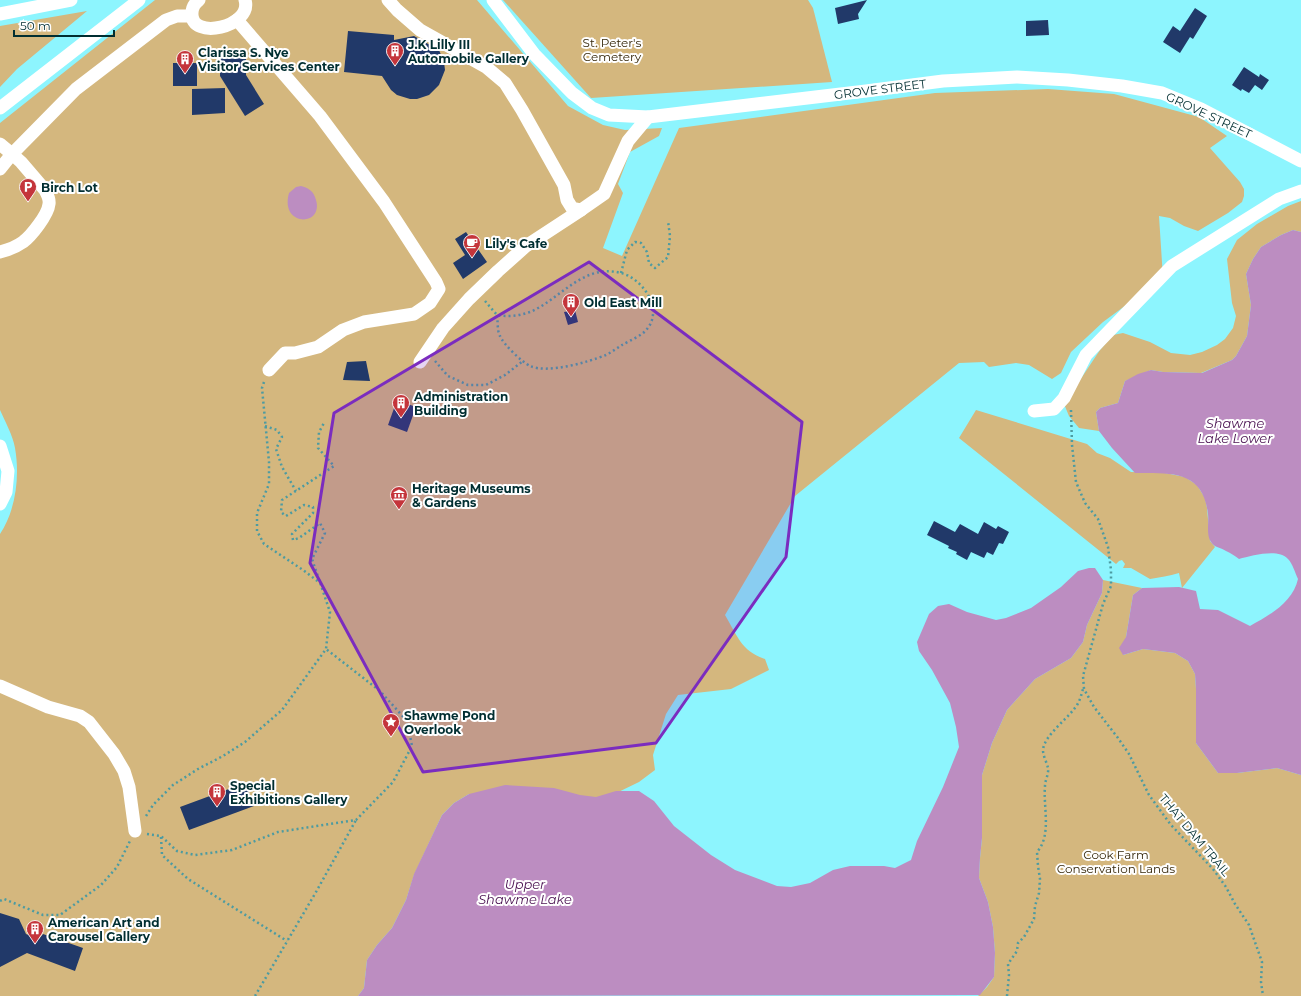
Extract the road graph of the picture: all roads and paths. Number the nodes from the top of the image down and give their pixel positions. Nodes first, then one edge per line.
1 (71, 0) edge
2 (139, 0) edge
3 (199, 0) edge
4 (245, 0) edge
5 (388, 0) edge
6 (493, 0) edge
7 (0, 14) edge
8 (191, 16) junction
9 (236, 20) junction
10 (0, 108) edge
11 (648, 117) junction
12 (0, 144) edge
13 (12, 154) junction
14 (1301, 161) edge
15 (0, 169) edge
16 (1301, 191) edge
17 (581, 210) junction
18 (668, 221) dead end
19 (0, 252) edge
20 (621, 273) junction
21 (468, 299) junction
22 (497, 316) junction
23 (430, 348) junction
24 (524, 361) junction
25 (420, 362) dead end
26 (268, 370) joint
27 (1071, 409) dead end
28 (1034, 411) dead end
29 (324, 423) dead end
30 (265, 426) junction
31 (0, 446) edge
32 (296, 491) junction
33 (0, 504) edge
34 (320, 583) junction
35 (326, 648) junction
36 (0, 686) edge
37 (1084, 689) junction
38 (356, 820) junction
39 (135, 831) junction
40 (161, 836) junction
41 (0, 901) edge
42 (287, 941) junction
43 (255, 996) edge
44 (1007, 996) edge
45 (1263, 996) edge

1 - 7 street
2 - 10 street
3 - 8 street
4 - 9 street
5 - 17 street
6 - 11 street, GROVE STREET
8 - 9 street
8 - 13 street
9 - 26 street
11 - 14 street, GROVE STREET
11 - 17 street
12 - 13 street
13 - 15 street
13 - 19 street
16 - 28 street
17 - 21 street
18 - 20 path
20 - 22 path
20 - 24 path
21 - 22 path
21 - 23 street
22 - 24 path
23 - 24 path
23 - 25 street
26 - 30 path
27 - 37 path
29 - 32 path
30 - 32 path
30 - 34 path
31 - 33 street
32 - 34 path
34 - 35 path
35 - 38 path
35 - 39 path
36 - 39 street
37 - 44 path
37 - 45 path, THAT DAM TRAIL
38 - 40 path
38 - 42 path
39 - 40 path
39 - 41 path
40 - 42 path
42 - 43 path

